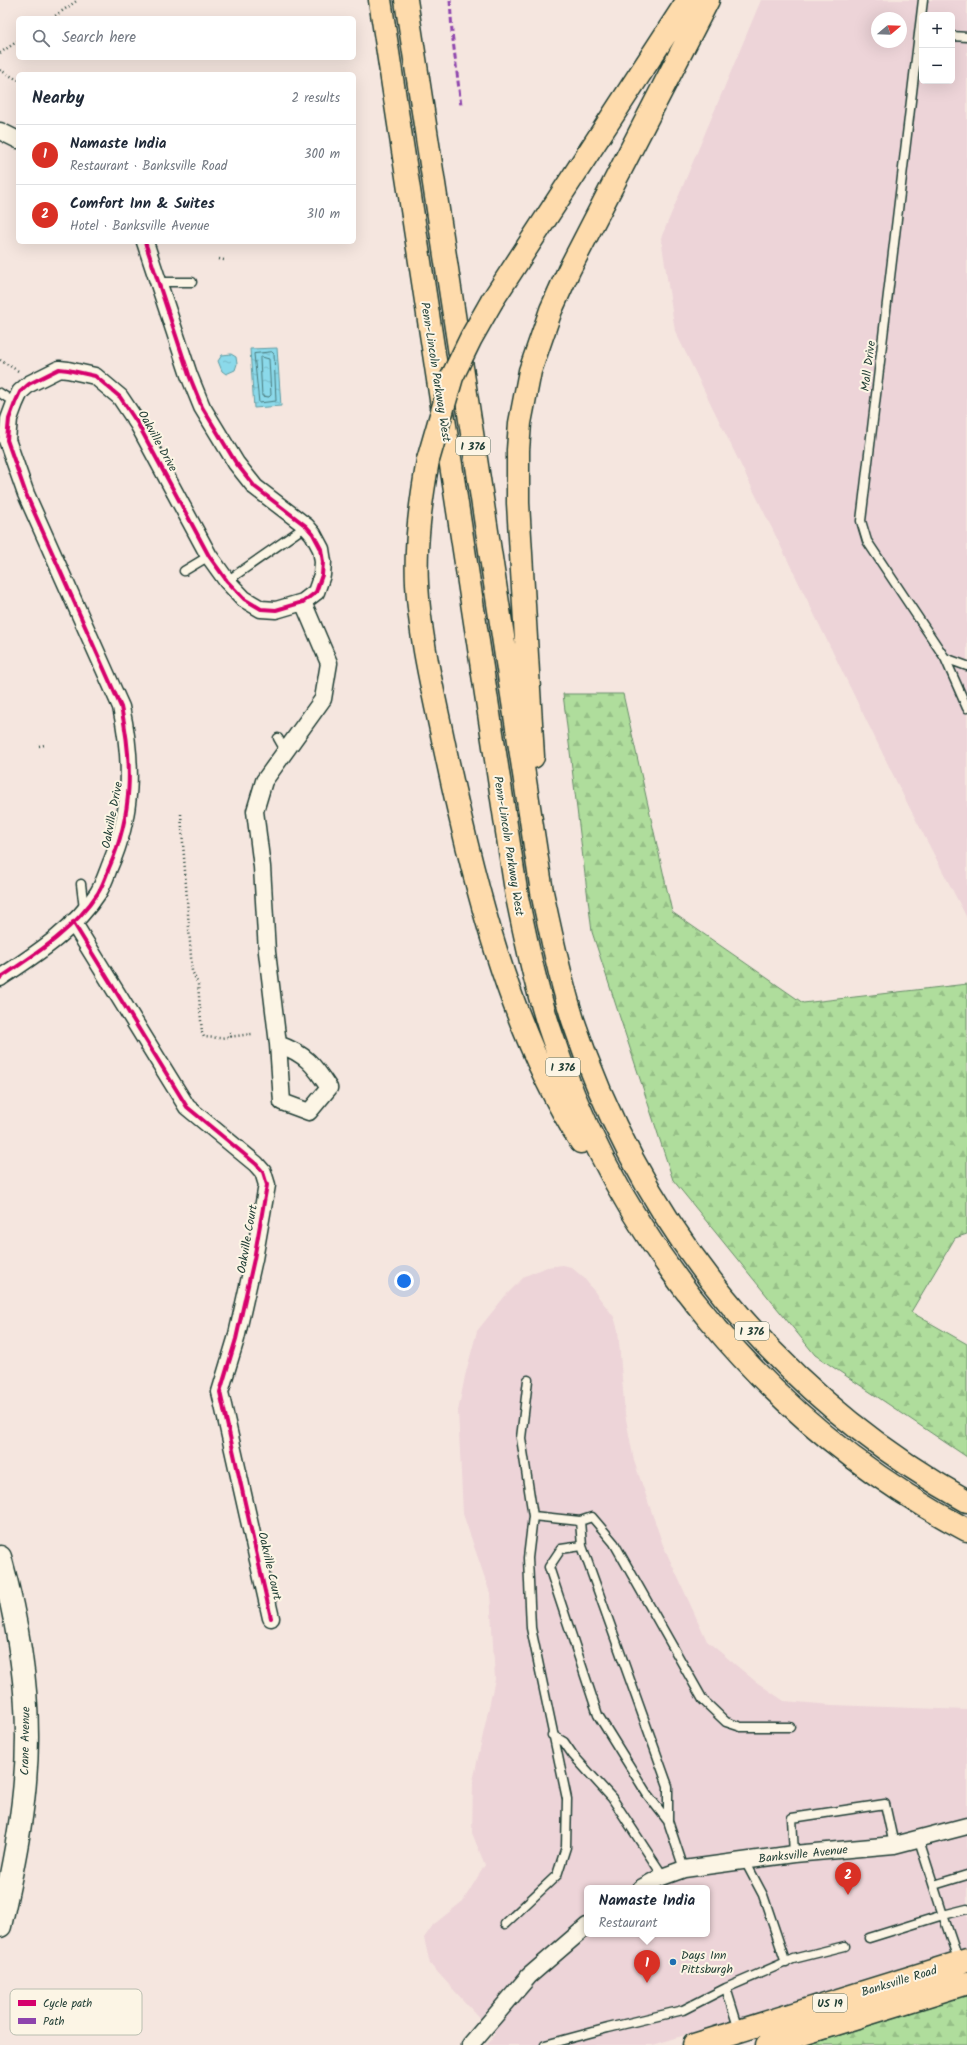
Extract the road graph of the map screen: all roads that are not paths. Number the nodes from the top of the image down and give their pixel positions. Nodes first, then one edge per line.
1 (380, 0) edge
2 (406, 0) edge
3 (688, 0) edge
4 (708, 0) edge
5 (923, 0) edge
6 (922, 12) edge
7 (955, 36) edge
8 (967, 37) edge
9 (919, 41) edge
10 (0, 131) edge
11 (16, 139) edge
12 (146, 244) edge
13 (158, 282) junction
14 (192, 282) dead end
15 (0, 394) edge
16 (15, 403) junction
17 (306, 526) junction
18 (209, 556) junction
19 (184, 571) dead end
20 (226, 581) junction
21 (303, 602) junction
22 (945, 658) junction
23 (967, 666) edge
24 (967, 708) edge
25 (81, 884) dead end
26 (542, 892) junction
27 (84, 909) junction
28 (73, 922) junction
29 (0, 978) edge
30 (278, 1044) dead end
31 (666, 1264) junction
32 (528, 1380) dead end
33 (967, 1501) edge
34 (533, 1516) junction
35 (580, 1521) junction
36 (967, 1530) edge
37 (582, 1546) junction
38 (1, 1568) edge
39 (271, 1618) dead end
40 (790, 1727) dead end
41 (552, 1735) junction
42 (668, 1821) junction
43 (967, 1826) edge
44 (919, 1840) junction
45 (894, 1845) junction
46 (794, 1854) junction
47 (745, 1861) junction
48 (684, 1869) junction
49 (967, 1875) edge
50 (663, 1876) junction
51 (646, 1885) edge
52 (934, 1885) junction
53 (967, 1909) edge
54 (943, 1915) junction
55 (505, 1924) dead end
56 (0, 1926) edge
57 (584, 1929) edge
58 (869, 1938) dead end
59 (845, 1946) dead end
60 (786, 1962) junction
61 (963, 1962) edge
62 (964, 1984) edge
63 (726, 1988) junction
64 (739, 2031) junction
65 (470, 2045) edge
66 (545, 2045) edge
67 (694, 2045) edge
68 (768, 2045) edge

1 - 31 main road, Penn-Lincoln Parkway West / I 376
2 - 26 main road, Penn-Lincoln Parkway West / I 376
3 - 31 main road, bridge
4 - 26 main road
5 - 6 lane, Mall Drive
7 - 8 lane
9 - 22 lane, Mall Drive
10 - 11 street
12 - 13 street, Oakville Drive
13 - 14 lane
13 - 17 street, Oakville Drive
15 - 16 lane
16 - 18 street, Oakville Drive
16 - 27 street, Oakville Drive
17 - 20 lane
17 - 21 street, Oakville Drive
18 - 19 lane
18 - 20 street, Oakville Drive
20 - 21 street, Oakville Drive
21 - 30 street
22 - 23 lane
22 - 24 lane, Mall Drive
25 - 27 lane
26 - 33 main road, Penn-Lincoln Parkway West / I 376
27 - 28 street, Oakville Drive
28 - 29 street, Oakville Drive
28 - 39 street, Oakville Court
31 - 36 main road, Penn-Lincoln Parkway West / I 376
32 - 34 lane
34 - 35 lane
34 - 41 lane
35 - 37 lane
35 - 40 lane
37 - 42 lane
37 - 42 lane
38 - 56 street, Crane Avenue
41 - 50 lane
41 - 55 lane
42 - 48 lane
43 - 44 street, Banksville Avenue
44 - 45 street, Banksville Avenue
44 - 52 lane
45 - 46 street, Banksville Avenue
45 - 46 lane
46 - 47 street, Banksville Avenue
47 - 48 street, Banksville Avenue
47 - 60 lane
48 - 50 street, Banksville Avenue
49 - 52 lane
50 - 51 street, Banksville Avenue
52 - 54 lane
53 - 54 lane
54 - 58 lane
54 - 61 lane
57 - 65 street
59 - 60 lane
60 - 63 lane
61 - 64 main road, Banksville Road / US 19
62 - 68 main road, US 19
63 - 64 lane
63 - 66 lane
64 - 67 main road, Banksville Road / US 19

